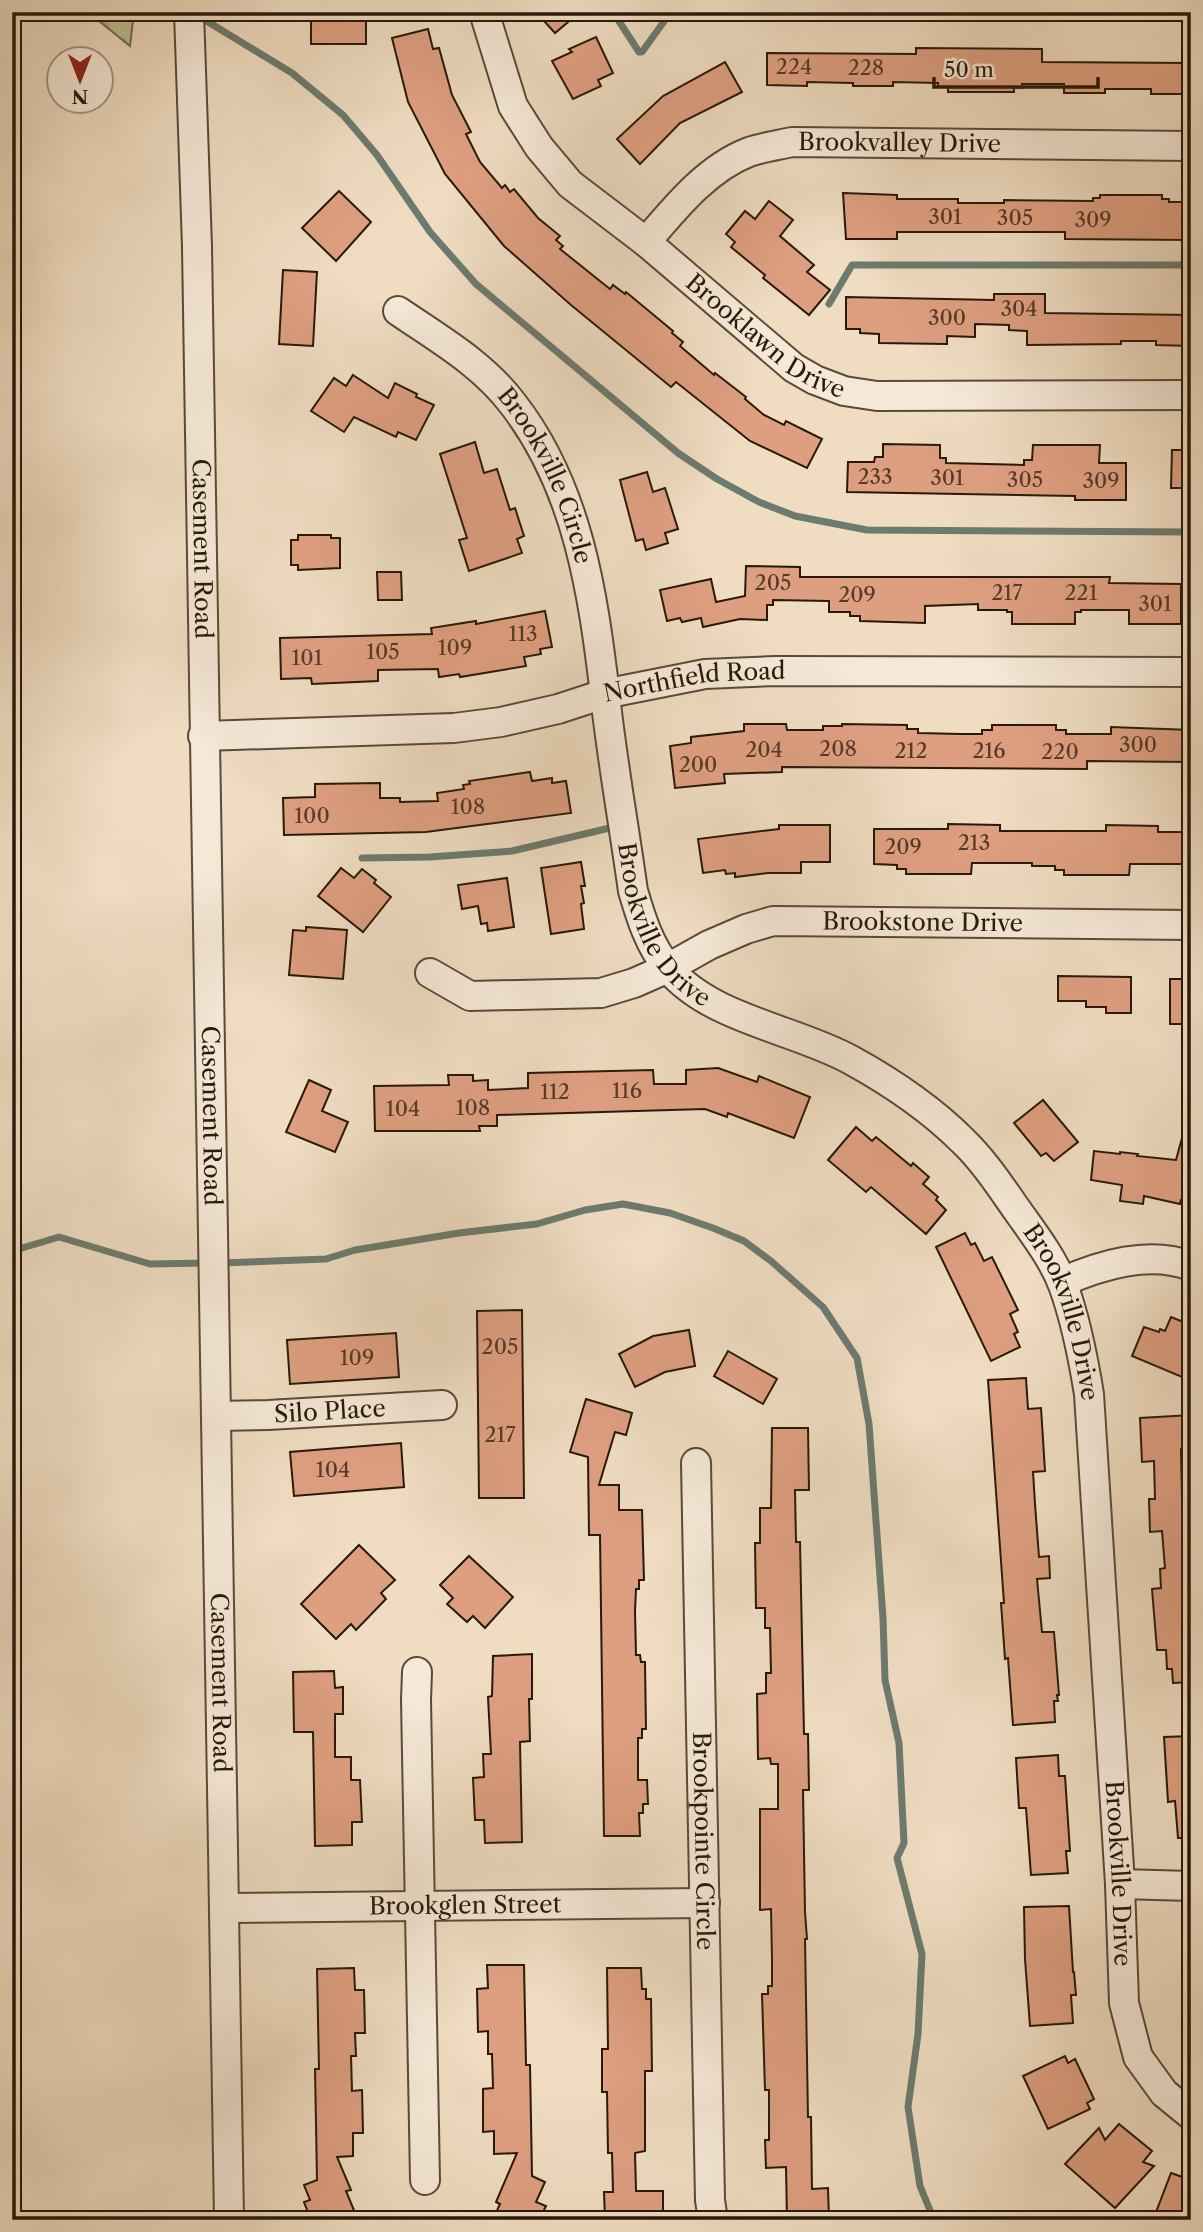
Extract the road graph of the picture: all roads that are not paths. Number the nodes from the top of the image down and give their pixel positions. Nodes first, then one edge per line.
1 (484, 12) edge
2 (189, 25) edge
3 (1191, 146) edge
4 (646, 242) junction
5 (398, 311) dead end
6 (1191, 396) edge
7 (1191, 672) edge
8 (604, 694) junction
9 (203, 736) junction
10 (1191, 925) edge
11 (668, 968) junction
12 (430, 973) dead end
13 (1191, 1266) edge
14 (1062, 1282) junction
15 (442, 1405) dead end
16 (216, 1416) junction
17 (696, 1462) dead end
18 (417, 1672) dead end
19 (1120, 1884) junction
20 (1191, 1886) edge
21 (705, 1903) junction
22 (419, 1906) junction
23 (225, 1908) junction
24 (1191, 2115) edge
25 (425, 2180) dead end
26 (229, 2220) edge
27 (713, 2220) edge

1 - 4 street, Brooklawn Drive
2 - 9 street, Casement Road
3 - 4 street, Brookvalley Drive
4 - 6 street, Brooklawn Drive
5 - 8 street, Brookville Circle
7 - 8 street, Northfield Road
8 - 9 street, Northfield Road
8 - 11 street, Brookville Drive
9 - 16 street, Casement Road
10 - 11 street, Brookstone Drive
11 - 12 street, Brookstone Drive
11 - 14 street, Brookville Drive
13 - 14 street
14 - 19 street, Brookville Drive
15 - 16 street, Silo Place
16 - 23 street, Casement Road
17 - 21 street, Brookpointe Circle
18 - 22 street
19 - 20 street
19 - 24 street, Brookville Drive
21 - 22 street, Brookglen Street
21 - 27 street, Brookpointe Circle
22 - 23 street, Brookglen Street
22 - 25 street
23 - 26 street, Casement Road

